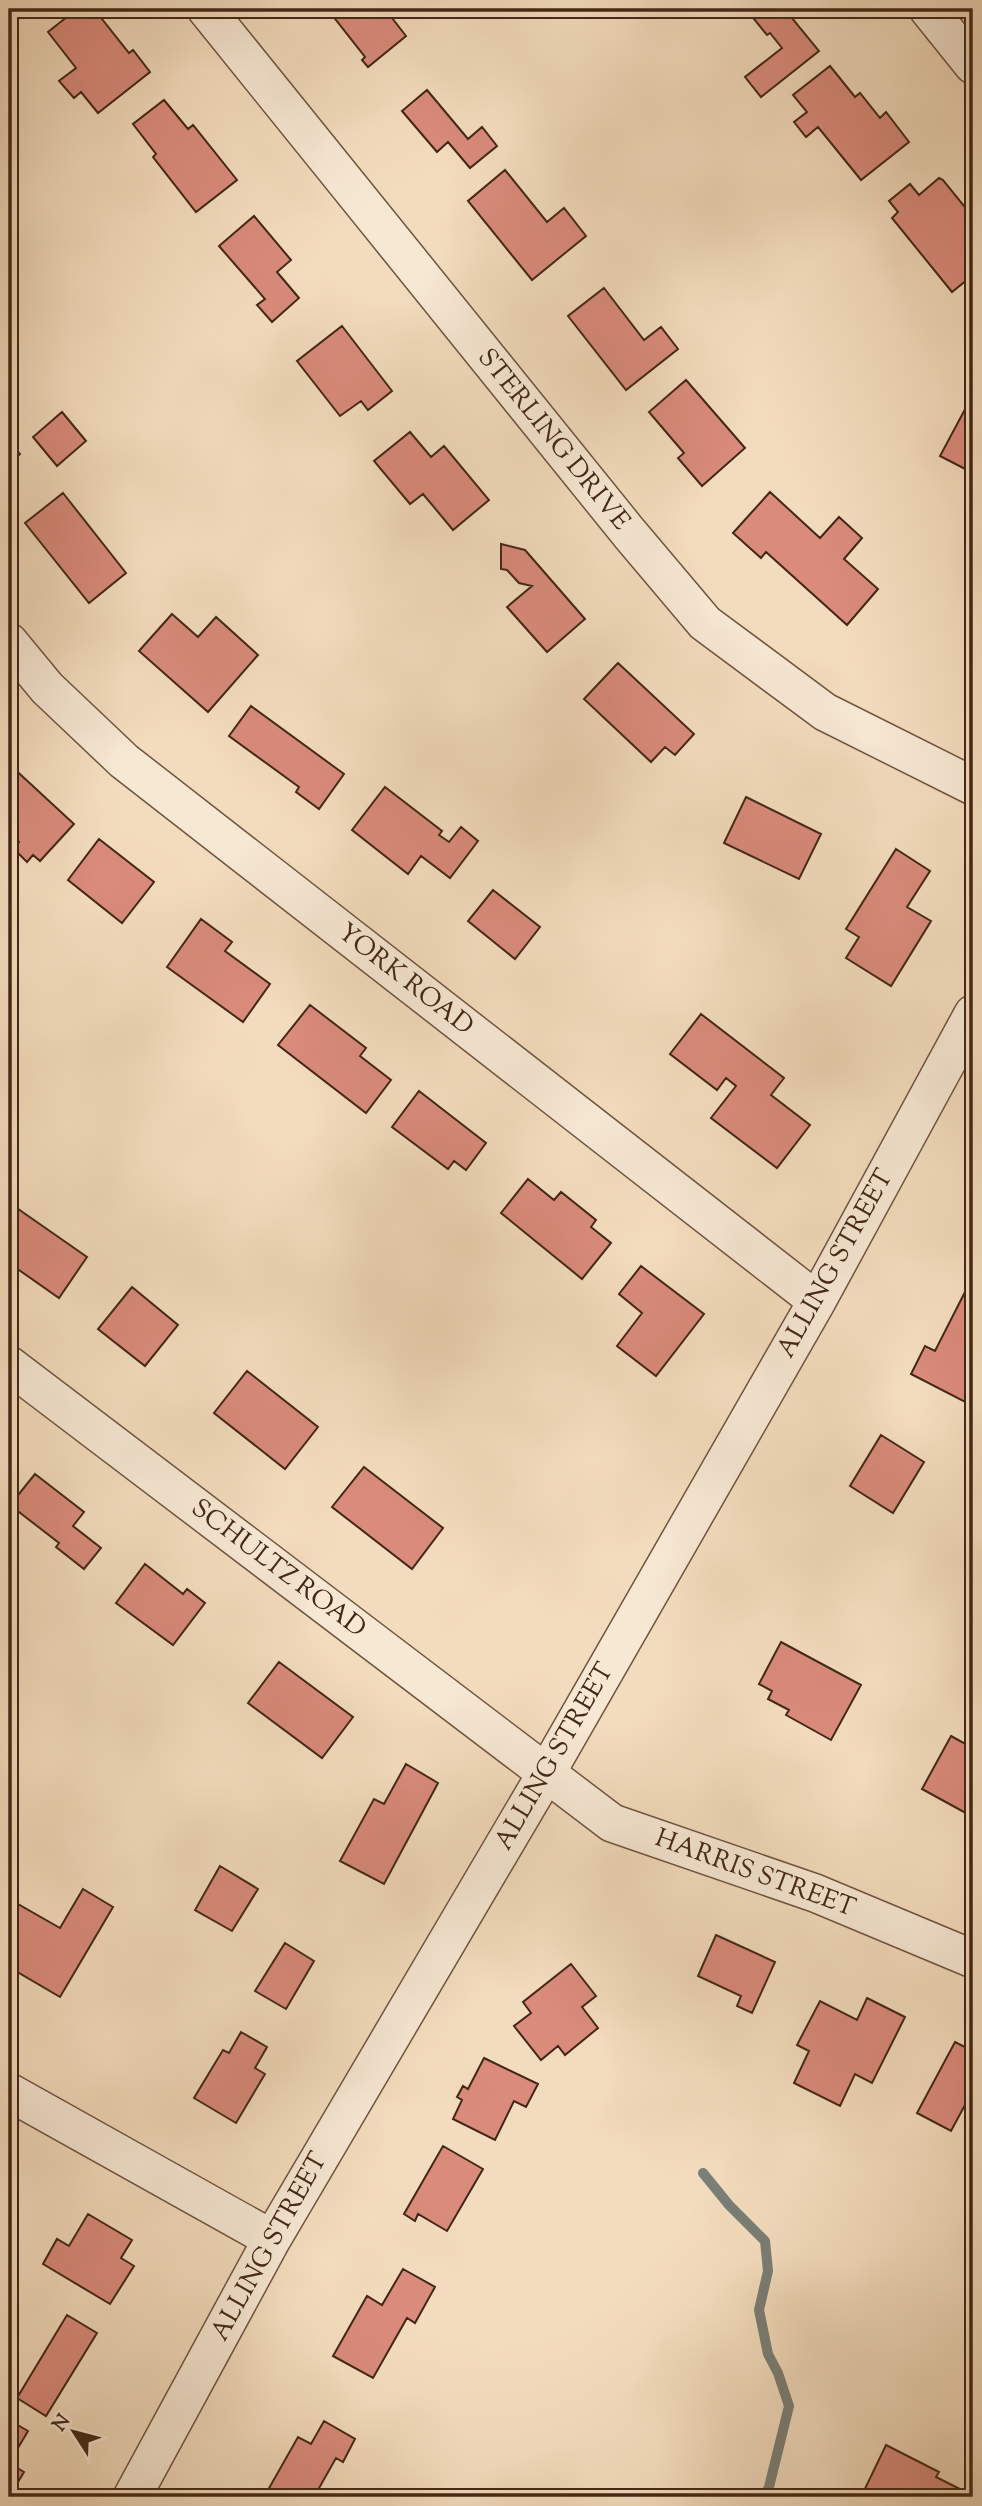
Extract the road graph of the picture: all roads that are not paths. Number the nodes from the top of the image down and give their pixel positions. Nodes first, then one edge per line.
1 (206, 9) edge
2 (928, 9) edge
3 (973, 65) edge
4 (9, 642) edge
5 (973, 786) edge
6 (973, 1014) edge
7 (817, 1301) junction
8 (9, 1365) edge
9 (547, 1773) junction
10 (973, 1959) edge
11 (9, 2092) edge
12 (272, 2239) junction
13 (132, 2497) edge

1 - 5 street, STERLING DRIVE
2 - 3 street
4 - 7 street, YORK ROAD
6 - 7 street, ALLING STREET
7 - 9 street, ALLING STREET
8 - 9 street, SCHULTZ ROAD
9 - 10 street, HARRIS STREET
9 - 12 street, ALLING STREET
11 - 12 street
12 - 13 street, ALLING STREET

